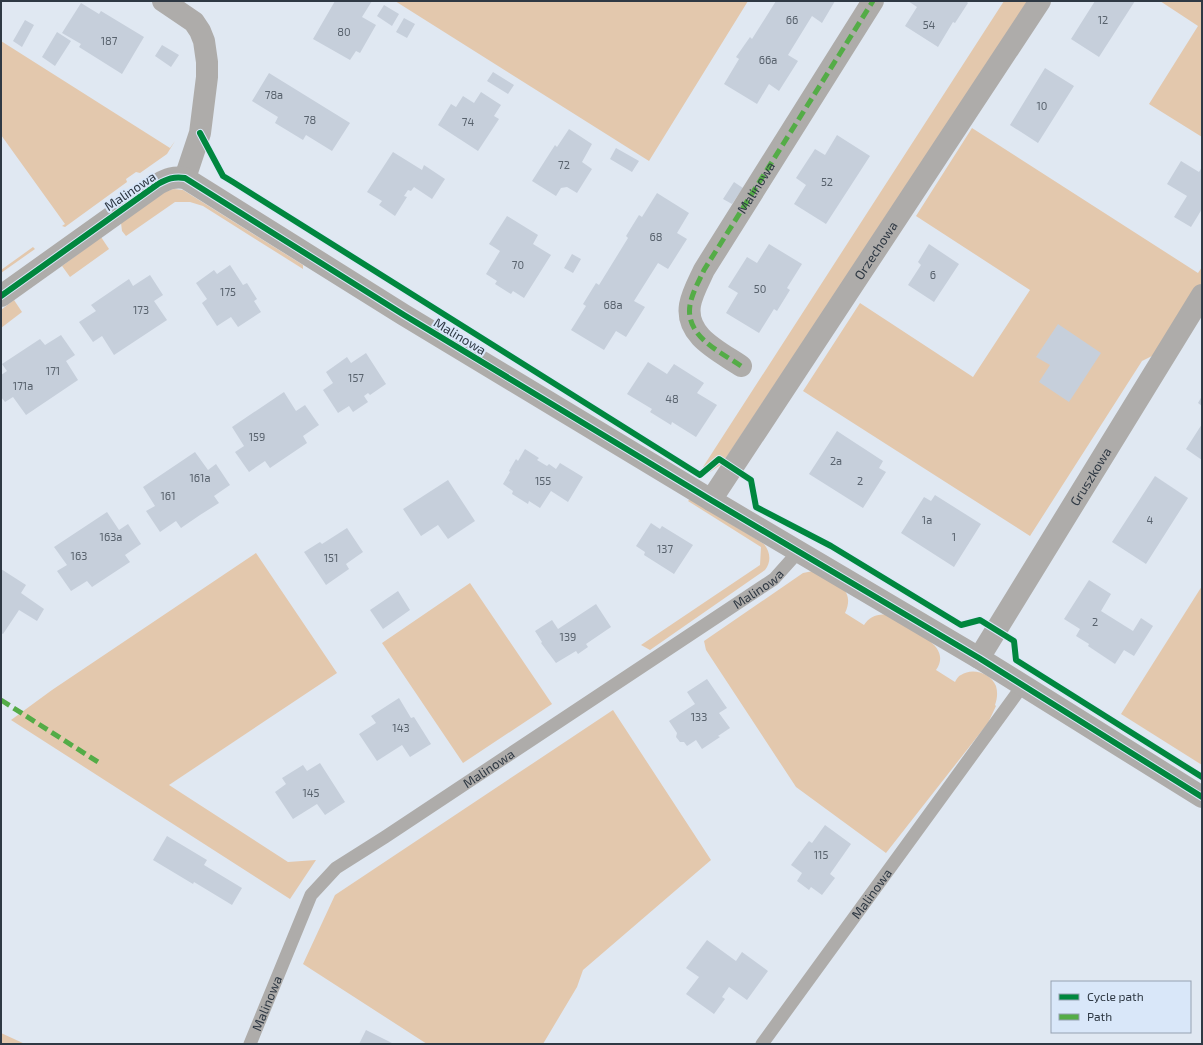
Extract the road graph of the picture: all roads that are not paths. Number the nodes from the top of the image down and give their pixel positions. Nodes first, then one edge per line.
1 (163, 1) edge
2 (873, 1) edge
3 (1040, 1) edge
4 (185, 178) junction
5 (1202, 295) edge
6 (1, 296) edge
7 (741, 366) dead end
8 (711, 500) junction
9 (799, 551) junction
10 (979, 658) junction
11 (1023, 685) junction
12 (1202, 797) edge
13 (250, 1044) edge
14 (762, 1044) edge

1 - 4 street
2 - 7 street, Malinowa
3 - 8 street, Orzechowa
4 - 6 street, Malinowa
4 - 8 street, Malinowa
5 - 10 street, Gruszkowa
8 - 9 street, Malinowa
9 - 10 street, Malinowa
9 - 13 lane, Malinowa
10 - 11 street, Malinowa
11 - 12 street, Malinowa
11 - 14 lane, Malinowa

